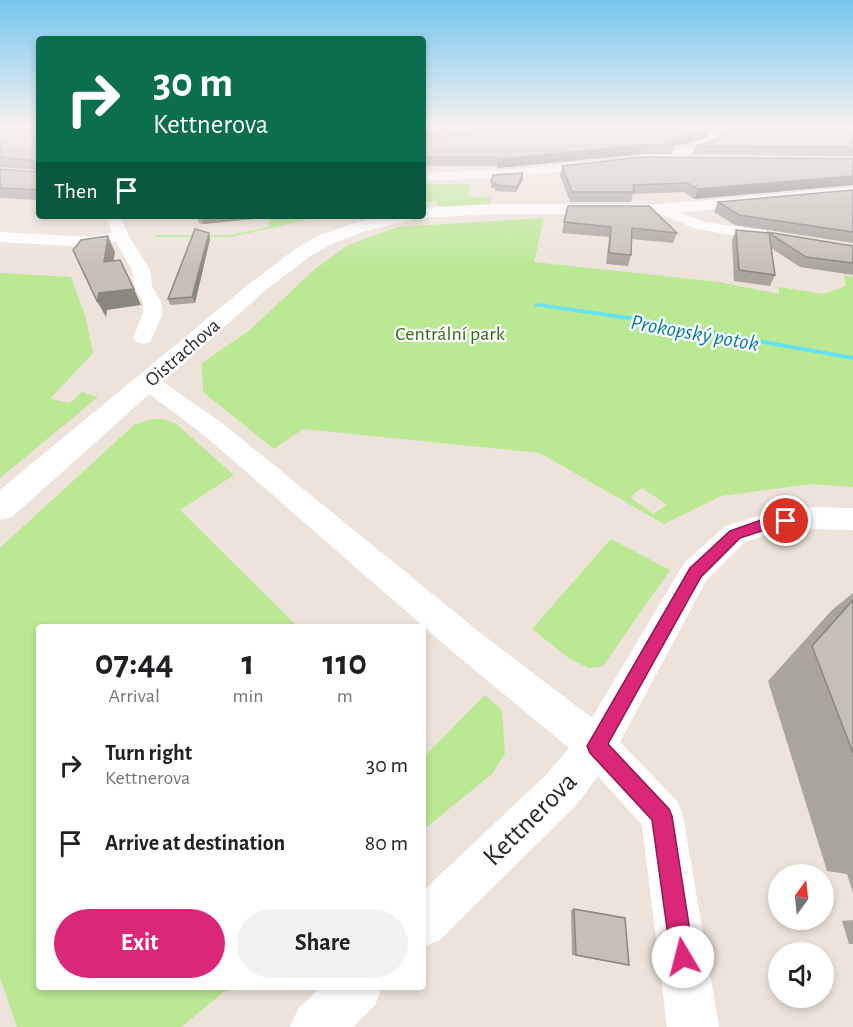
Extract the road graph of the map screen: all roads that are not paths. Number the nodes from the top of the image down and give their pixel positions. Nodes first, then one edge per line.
1 (471, 175) edge
2 (426, 177) edge
3 (853, 192) edge
4 (661, 209) junction
5 (426, 213) edge
6 (114, 219) edge
7 (374, 219) edge
8 (121, 236) junction
9 (0, 237) edge
10 (795, 241) edge
11 (144, 338) dead end
12 (148, 382) junction
13 (0, 508) edge
14 (853, 519) edge
15 (597, 746) junction
16 (426, 920) edge
17 (354, 990) edge
18 (316, 1027) edge
19 (693, 1027) edge

1 - 2 street
3 - 4 street
4 - 5 street
4 - 10 street
6 - 8 street
7 - 12 street, Oistrachova
8 - 9 street
8 - 11 street
12 - 13 street, Oistrachova
12 - 15 street
14 - 15 street, Kettnerova
15 - 16 street, Kettnerova
15 - 19 street
17 - 18 street

